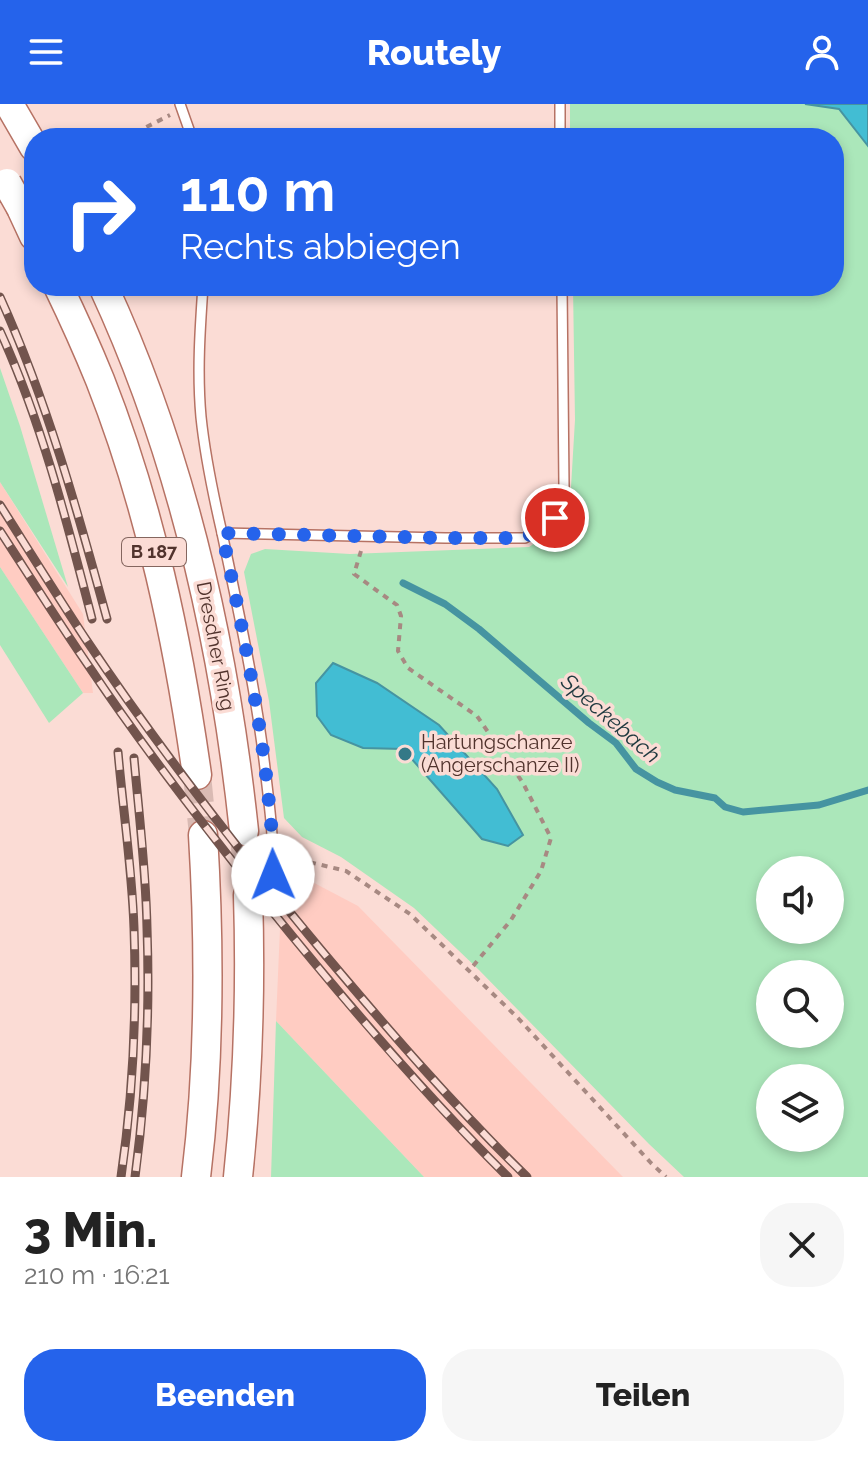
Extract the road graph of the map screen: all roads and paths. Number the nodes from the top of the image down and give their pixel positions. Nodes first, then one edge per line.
1 (9, 104) edge
2 (560, 104) edge
3 (181, 106) edge
4 (142, 128) edge
5 (189, 128) edge
6 (560, 128) edge
7 (24, 130) edge
8 (4, 177) edge
9 (24, 214) edge
10 (62, 296) edge
11 (107, 296) edge
12 (202, 296) edge
13 (562, 296) edge
14 (222, 533) junction
15 (365, 537) junction
16 (197, 775) tunnel mouth
17 (244, 831) tunnel mouth
18 (203, 835) tunnel mouth
19 (274, 846) junction
20 (273, 875) dead end
21 (248, 895) tunnel mouth
22 (469, 971) junction
23 (196, 1177) edge
24 (238, 1177) edge
25 (666, 1177) edge

1 - 7 main road
2 - 6 lane
3 - 4 path
3 - 5 lane
8 - 9 main road, bridge
10 - 16 main road, Dresdner Ring / B 187
11 - 17 main road, Dresdner Ring / B 187
12 - 14 lane
13 - 15 lane
14 - 15 lane
14 - 19 lane
15 - 22 path
18 - 23 main road
19 - 20 lane
19 - 22 path
21 - 24 main road
22 - 25 path

